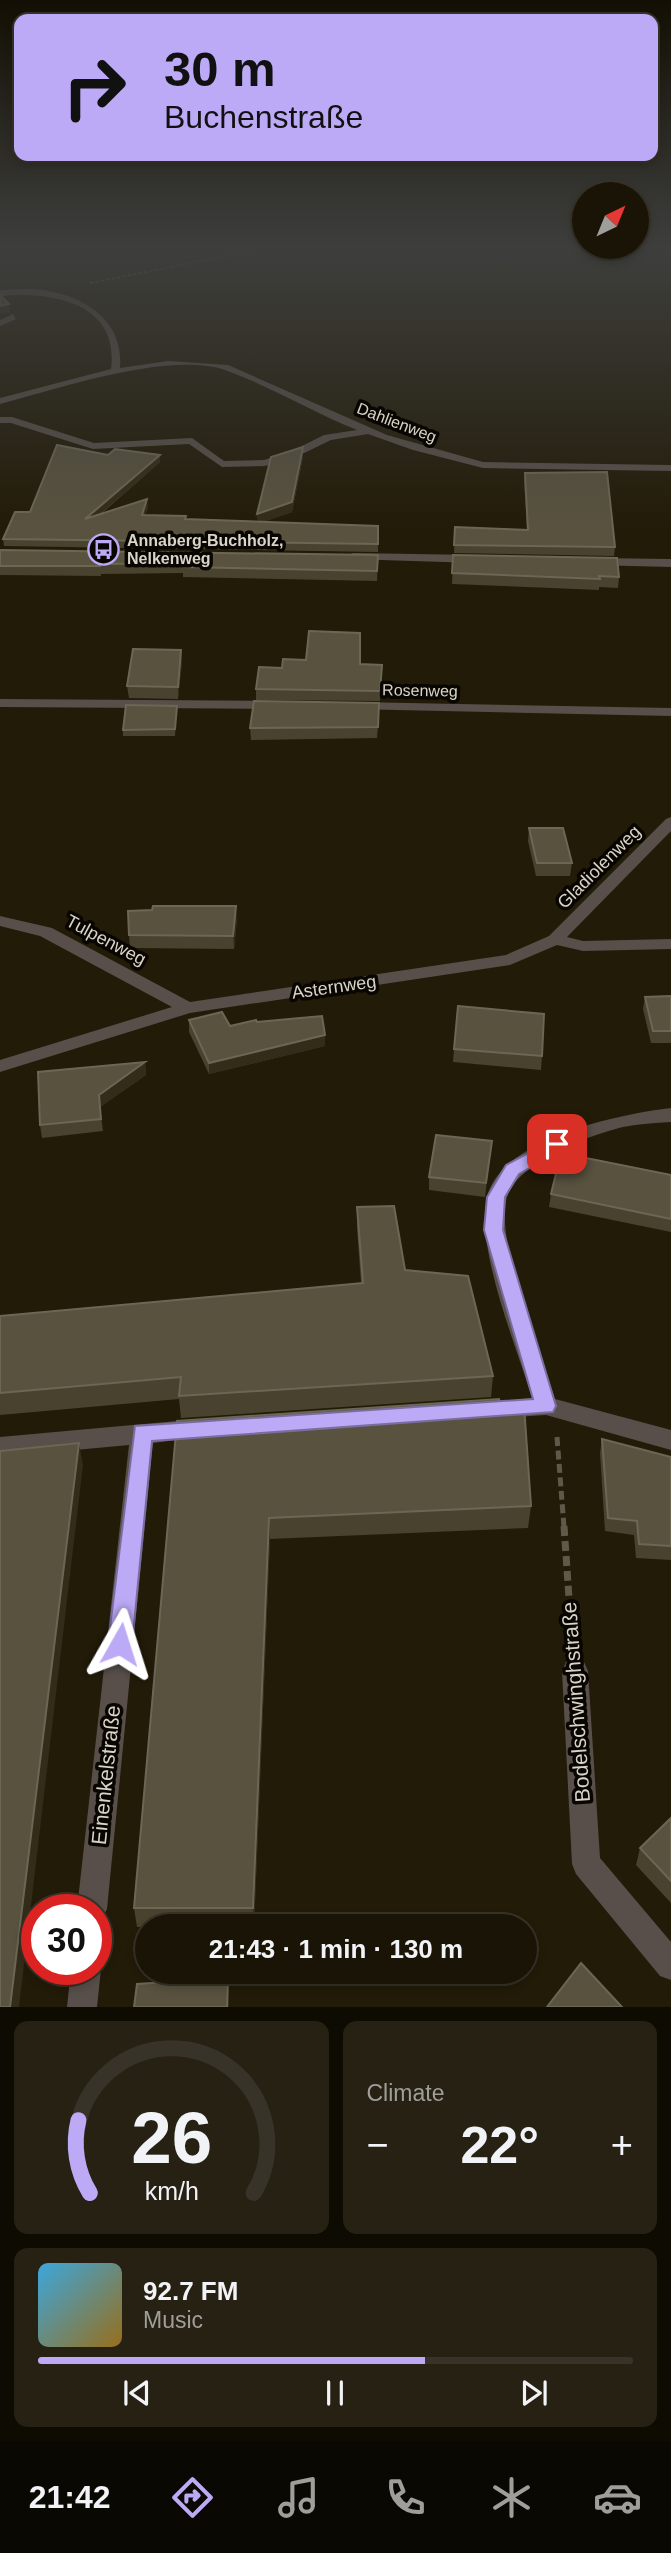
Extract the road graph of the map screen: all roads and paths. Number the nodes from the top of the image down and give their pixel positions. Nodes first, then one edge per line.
1 (116, 341) edge
2 (115, 373) junction
3 (0, 401) edge
4 (0, 419) edge
5 (372, 431) junction
6 (671, 468) edge
7 (343, 557) edge
8 (493, 560) edge
9 (575, 561) edge
10 (671, 563) edge
11 (0, 703) edge
12 (297, 705) edge
13 (339, 706) edge
14 (671, 712) edge
15 (671, 822) edge
16 (0, 921) edge
17 (555, 940) junction
18 (671, 944) edge
19 (188, 1008) junction
20 (0, 1066) edge
21 (671, 1115) edge
22 (550, 1407) junction
23 (476, 1411) edge
24 (226, 1427) edge
25 (142, 1433) junction
26 (671, 1440) edge
27 (0, 1447) edge
28 (575, 1671) joint
29 (94, 1894) edge
30 (671, 1965) edge
31 (84, 1985) edge
32 (82, 2007) edge

1 - 2 street
2 - 3 street, Dahlienweg
2 - 5 street, Dahlienweg
4 - 5 street
5 - 6 street, Dahlienweg
7 - 8 street
9 - 10 street
11 - 12 street
13 - 14 street, Rosenweg
15 - 17 street, Gladiolenweg
16 - 19 street, Tulpenweg
17 - 18 street
17 - 19 street, Asternweg
19 - 20 street, Asternweg
21 - 22 street
22 - 23 street
22 - 26 street
22 - 28 path, Bodelschwinghstraße
24 - 25 street
25 - 27 street
25 - 29 street, Einenkelstraße
28 - 30 street, Bodelschwinghstraße
31 - 32 street

